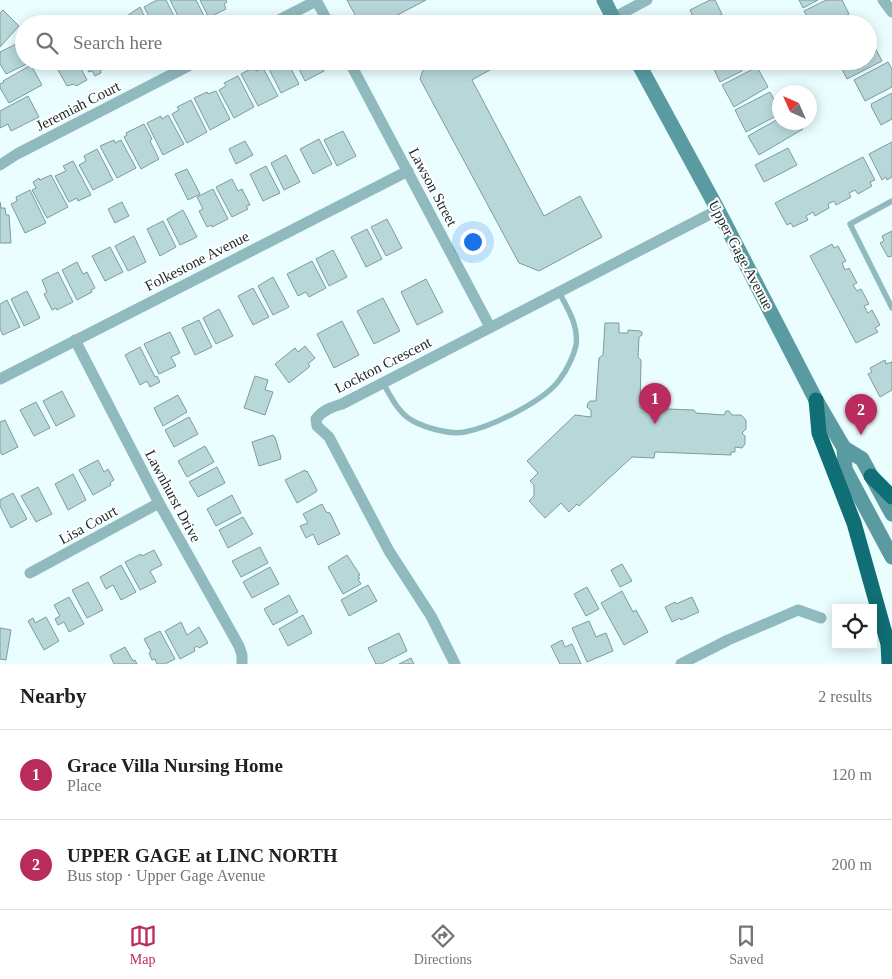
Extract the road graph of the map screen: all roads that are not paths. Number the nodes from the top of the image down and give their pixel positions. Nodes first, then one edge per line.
1 (316, 0) edge
2 (604, 0) edge
3 (648, 0) edge
4 (883, 0) edge
5 (892, 12) edge
6 (288, 15) edge
7 (324, 15) edge
8 (612, 15) edge
9 (624, 15) edge
10 (180, 70) edge
11 (354, 70) edge
12 (642, 70) edge
13 (0, 165) edge
14 (408, 171) junction
15 (892, 201) edge
16 (718, 210) junction
17 (559, 292) junction
18 (892, 308) edge
19 (490, 327) junction
20 (75, 340) junction
21 (0, 379) edge
22 (383, 383) junction
23 (816, 400) junction
24 (844, 448) junction
25 (872, 476) junction
26 (892, 497) edge
27 (159, 503) junction
28 (892, 514) edge
29 (892, 557) edge
30 (30, 573) dead end
31 (821, 618) dead end
32 (242, 664) edge
33 (455, 664) edge
34 (681, 664) edge
35 (889, 664) edge

1 - 6 street
1 - 7 street
2 - 8 main road
3 - 9 street
4 - 5 street
10 - 13 street, Jeremiah Court
11 - 14 street, Lawson Street
12 - 16 main road, Upper Gage Avenue
14 - 19 street, Lawson Street
14 - 20 street, Folkestone Avenue
15 - 18 lane
16 - 17 street, Lockton Crescent
16 - 23 main road, Upper Gage Avenue
17 - 19 street, Lockton Crescent
17 - 22 lane
19 - 22 street, Lockton Crescent
20 - 21 street, Folkestone Avenue
20 - 27 street, Lawnhurst Drive
22 - 33 street, Lockton Crescent
23 - 24 main road, Upper Gage Avenue
23 - 35 highway
24 - 25 main road, Upper Gage Avenue
24 - 29 main road, Upper Gage Avenue
25 - 26 highway
25 - 28 main road, Upper Gage Avenue
27 - 30 street, Lisa Court
27 - 32 street, Lawnhurst Drive
31 - 34 street

